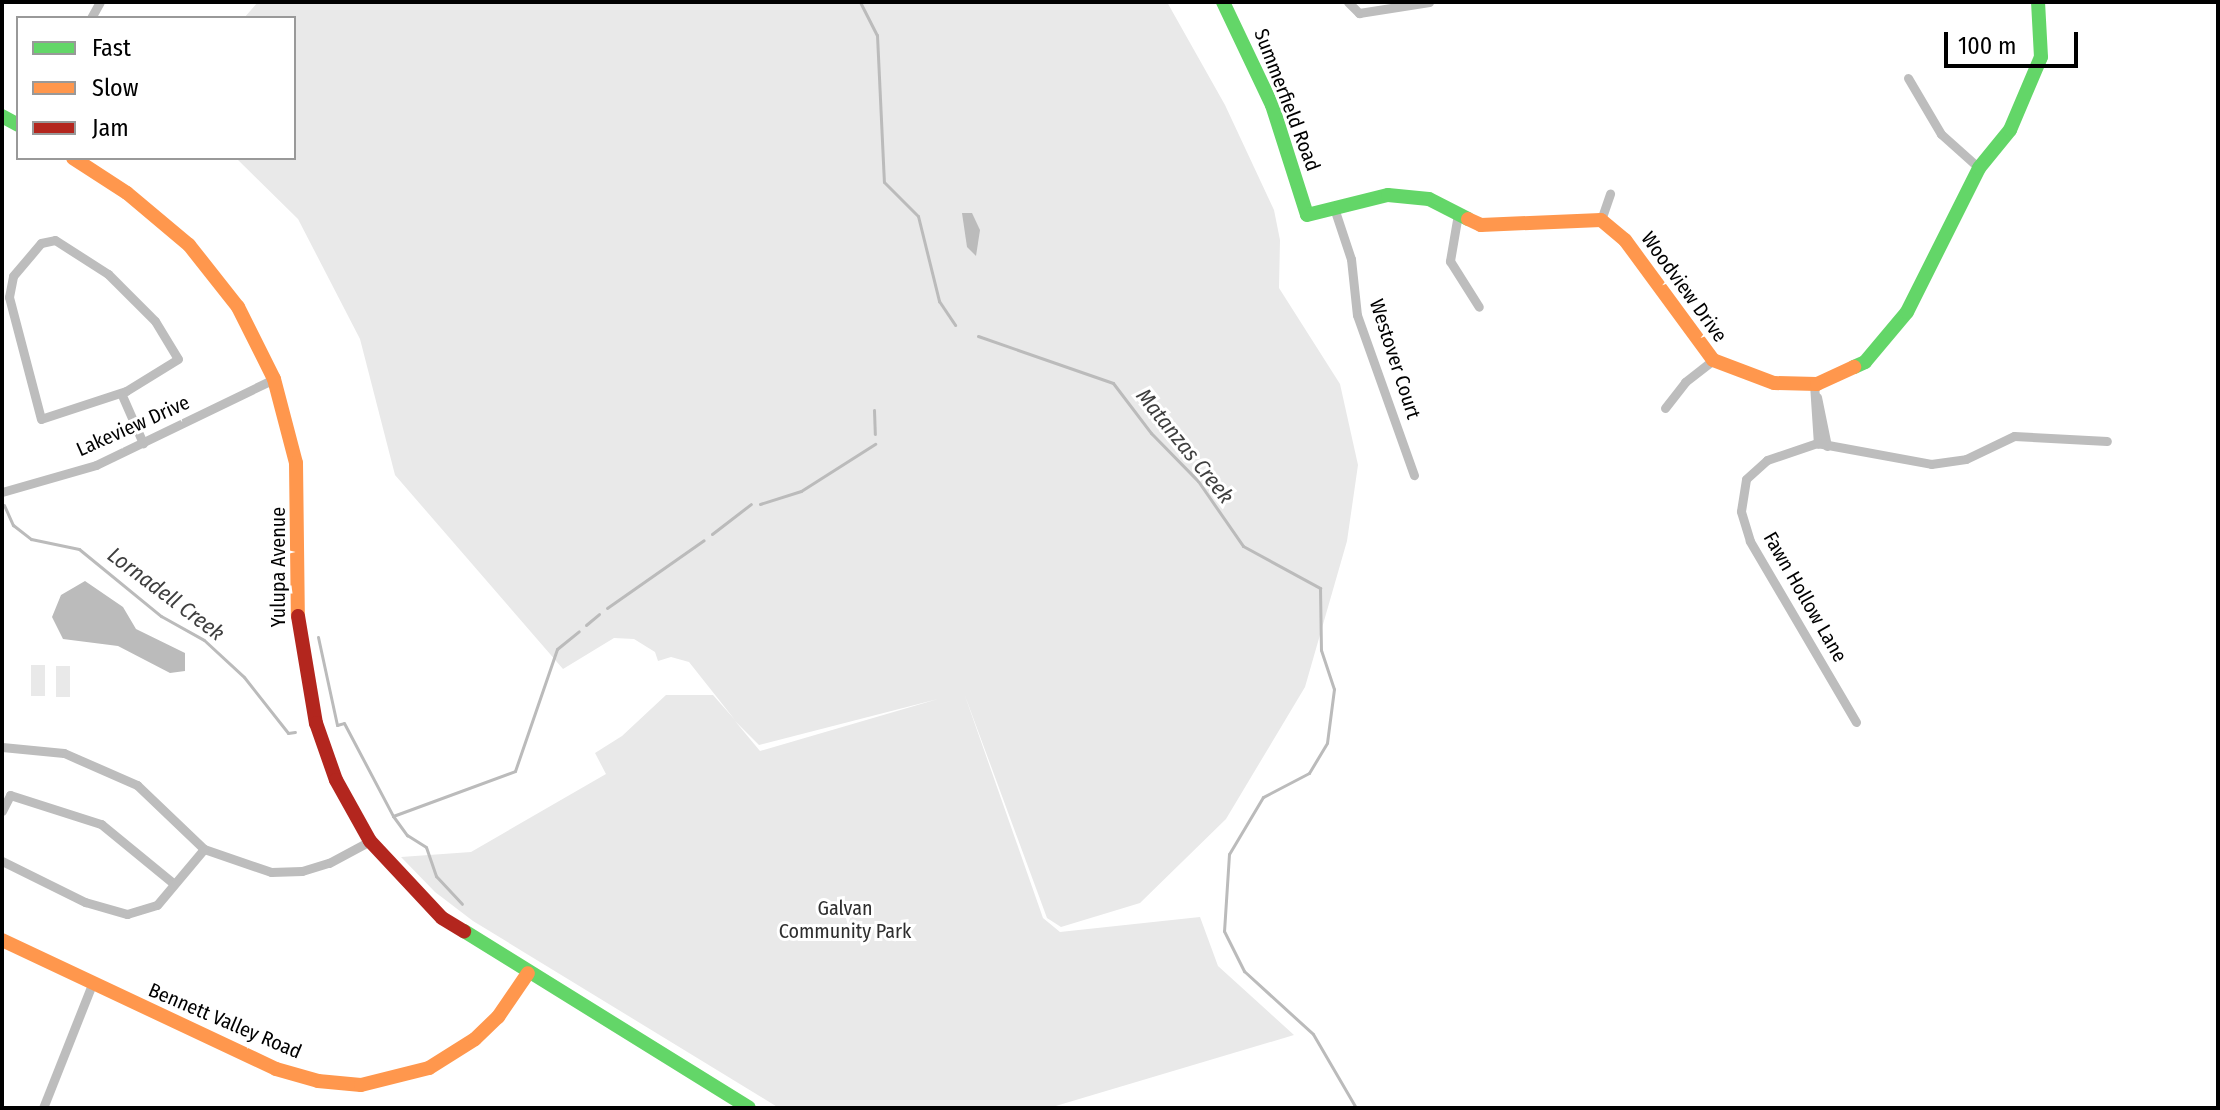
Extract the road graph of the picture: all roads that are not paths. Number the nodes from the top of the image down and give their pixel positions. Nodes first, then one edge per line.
1 (1223, 2) edge
2 (1348, 2) edge
3 (1429, 2) edge
4 (2038, 2) edge
5 (1908, 78) dead end
6 (76, 160) edge
7 (1979, 168) junction
8 (1610, 194) dead end
9 (1334, 208) junction
10 (1458, 214) junction
11 (1601, 220) junction
12 (1479, 307) dead end
13 (1713, 360) junction
14 (274, 379) junction
15 (1815, 390) junction
16 (123, 392) junction
17 (1665, 408) dead end
18 (2107, 441) dead end
19 (146, 442) junction
20 (1823, 445) junction
21 (1414, 475) dead end
22 (2, 492) edge
23 (1856, 722) dead end
24 (2, 747) edge
25 (2, 811) edge
26 (370, 841) junction
27 (204, 849) junction
28 (2, 861) edge
29 (173, 883) junction
30 (2, 940) edge
31 (528, 973) junction
32 (92, 984) junction
33 (43, 1108) edge
34 (749, 1108) edge

1 - 9 street, Summerfield Road
2 - 3 street
4 - 7 street, Woodview Drive
5 - 7 street
6 - 14 street, Yulupa Avenue
7 - 15 street, Woodview Drive
8 - 11 street
9 - 10 street
9 - 21 street, Westover Court
10 - 11 street
10 - 12 street
11 - 13 street, Woodview Drive
13 - 15 street, Woodview Drive
13 - 17 street
14 - 19 street, Lakeview Drive
14 - 26 street, Yulupa Avenue
15 - 20 street
16 - 16 street
16 - 19 street
18 - 20 street, Fawn Hollow Lane
19 - 22 street, Lakeview Drive
20 - 23 street, Fawn Hollow Lane
24 - 27 street
25 - 29 street
26 - 27 street
26 - 31 street, Yulupa Avenue
27 - 29 street
28 - 29 street
30 - 32 street, Bennett Valley Road
31 - 32 street, Bennett Valley Road
31 - 34 street
32 - 33 street

